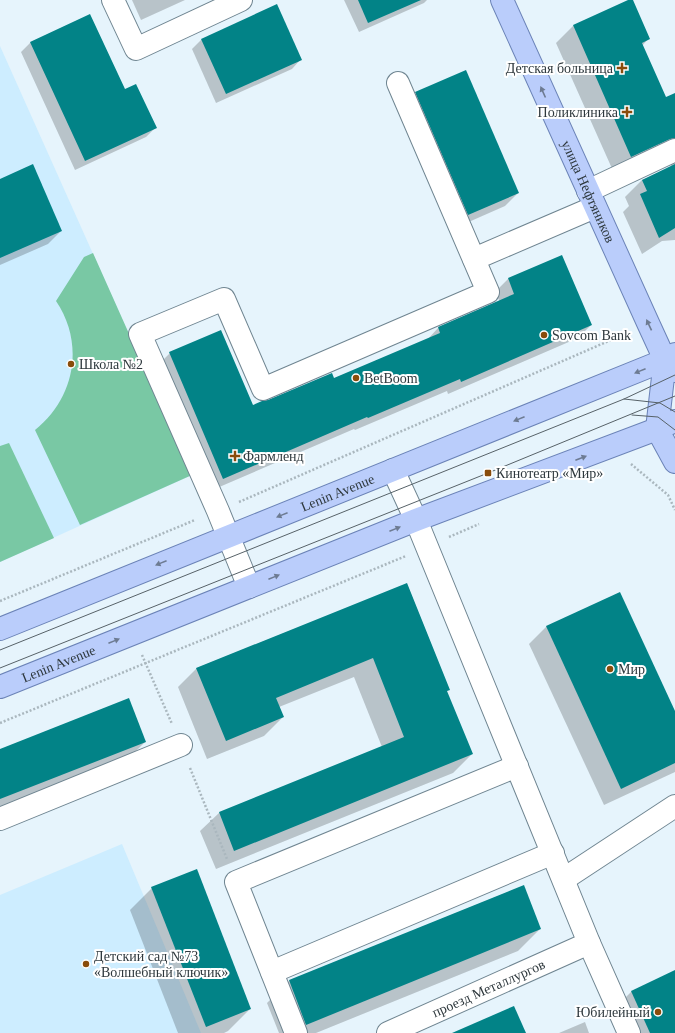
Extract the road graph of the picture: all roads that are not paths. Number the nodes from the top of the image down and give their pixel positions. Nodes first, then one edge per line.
1 (113, 0) edge
2 (241, 0) edge
3 (502, 0) edge
4 (398, 83) dead end
5 (675, 150) edge
6 (592, 199) junction
7 (474, 259) junction
8 (672, 362) edge
9 (666, 425) edge
10 (675, 462) edge
11 (393, 470) junction
12 (416, 520) junction
13 (228, 536) junction
14 (249, 587) junction
15 (0, 629) edge
16 (0, 687) edge
17 (181, 745) road end
18 (517, 766) junction
19 (675, 806) edge
20 (0, 819) edge
21 (553, 854) junction
22 (564, 879) junction
23 (589, 943) junction
24 (272, 972) junction
25 (296, 1033) edge
26 (388, 1033) edge
27 (629, 1033) edge

1 - 2 street
6 -> 3 main road, улица Нефтяников
4 - 7 street
5 - 6 street
6 - 7 street
8 -> 6 main road, улица Нефтяников
7 - 13 street
8 - 9 main road
8 -> 11 main road, Lenin Avenue
9 - 10 main road
12 -> 9 main road, Lenin Avenue
11 - 12 street
11 -> 13 main road, Lenin Avenue
14 -> 12 main road, Lenin Avenue
12 - 18 street
13 - 14 street
13 -> 15 main road, Lenin Avenue
16 -> 14 main road, Lenin Avenue
17 - 20 street
18 - 21 street
18 - 24 street
19 - 22 street
21 - 22 street
21 - 24 street
22 - 23 street
23 - 26 street, проезд Металлургов
23 - 27 street
24 - 25 street

